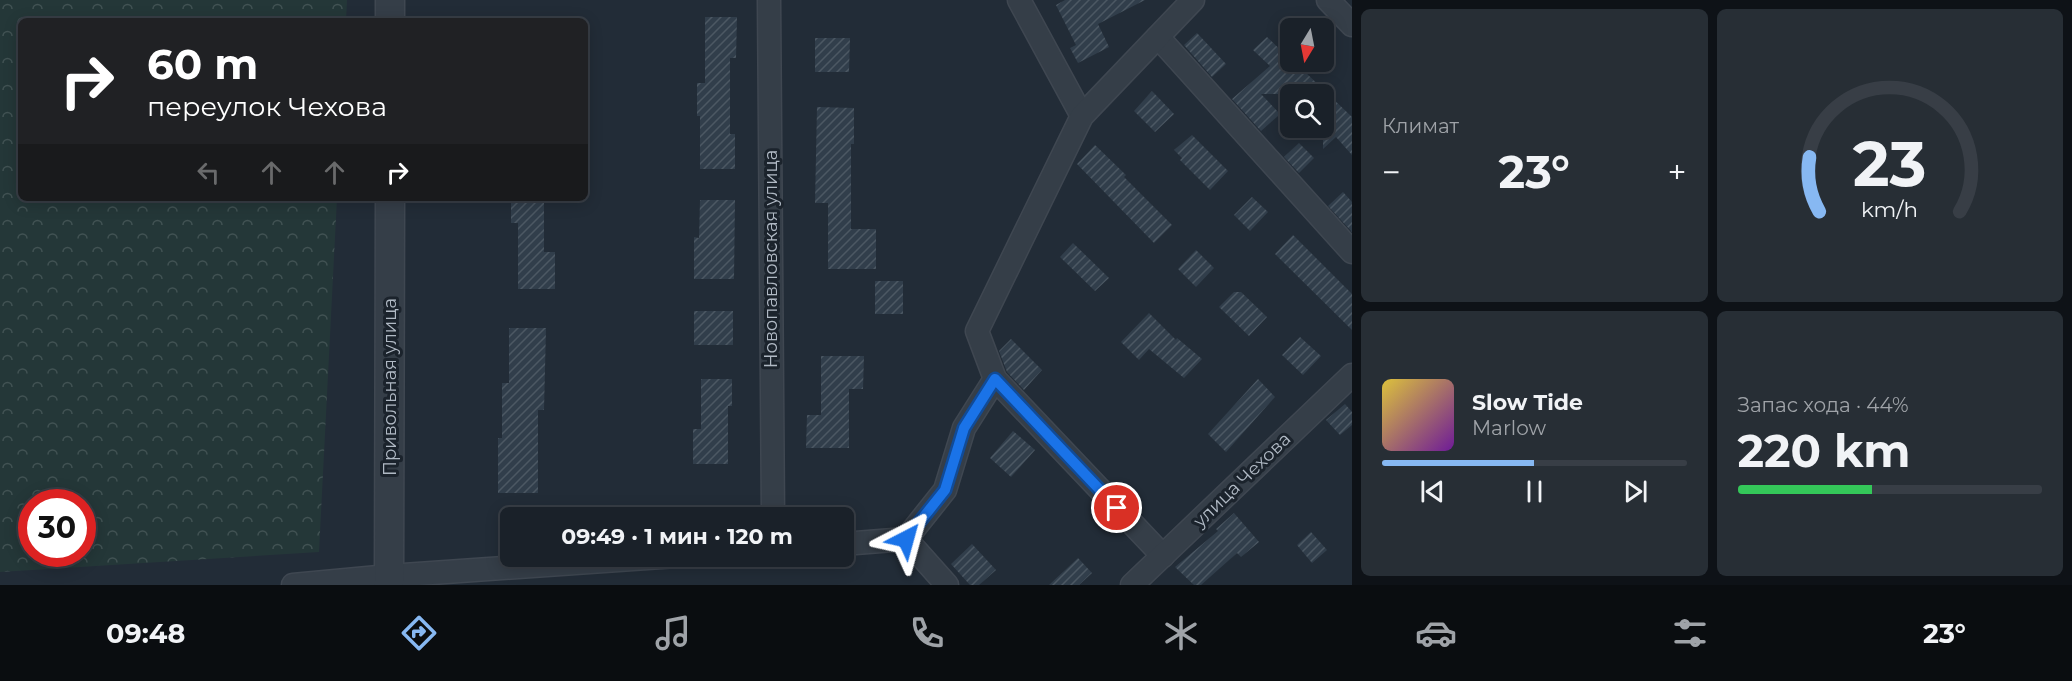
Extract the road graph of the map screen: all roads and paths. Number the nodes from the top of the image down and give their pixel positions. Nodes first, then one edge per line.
1 (390, 0) edge
2 (769, 0) edge
3 (1019, 0) edge
4 (1193, 0) edge
5 (1328, 0) edge
6 (390, 18) edge
7 (1352, 25) edge
8 (1158, 37) junction
9 (1082, 116) junction
10 (390, 201) edge
11 (1352, 252) edge
12 (1352, 375) edge
13 (995, 379) junction
14 (773, 507) edge
15 (906, 539) junction
16 (854, 543) edge
17 (1163, 556) junction
18 (550, 567) edge
19 (389, 581) edge
20 (293, 585) edge
21 (946, 585) edge
22 (1132, 585) edge

1 - 6 street
2 - 14 street, Новопавловская улица
3 - 9 street
4 - 8 street
5 - 7 street
8 - 9 street
8 - 11 street
9 - 13 street
10 - 19 street, Привольная улица
12 - 17 street, улица Чехова
13 - 15 street
13 - 17 street
15 - 16 street
15 - 21 street
17 - 22 street, улица Чехова
18 - 19 street
19 - 20 street

